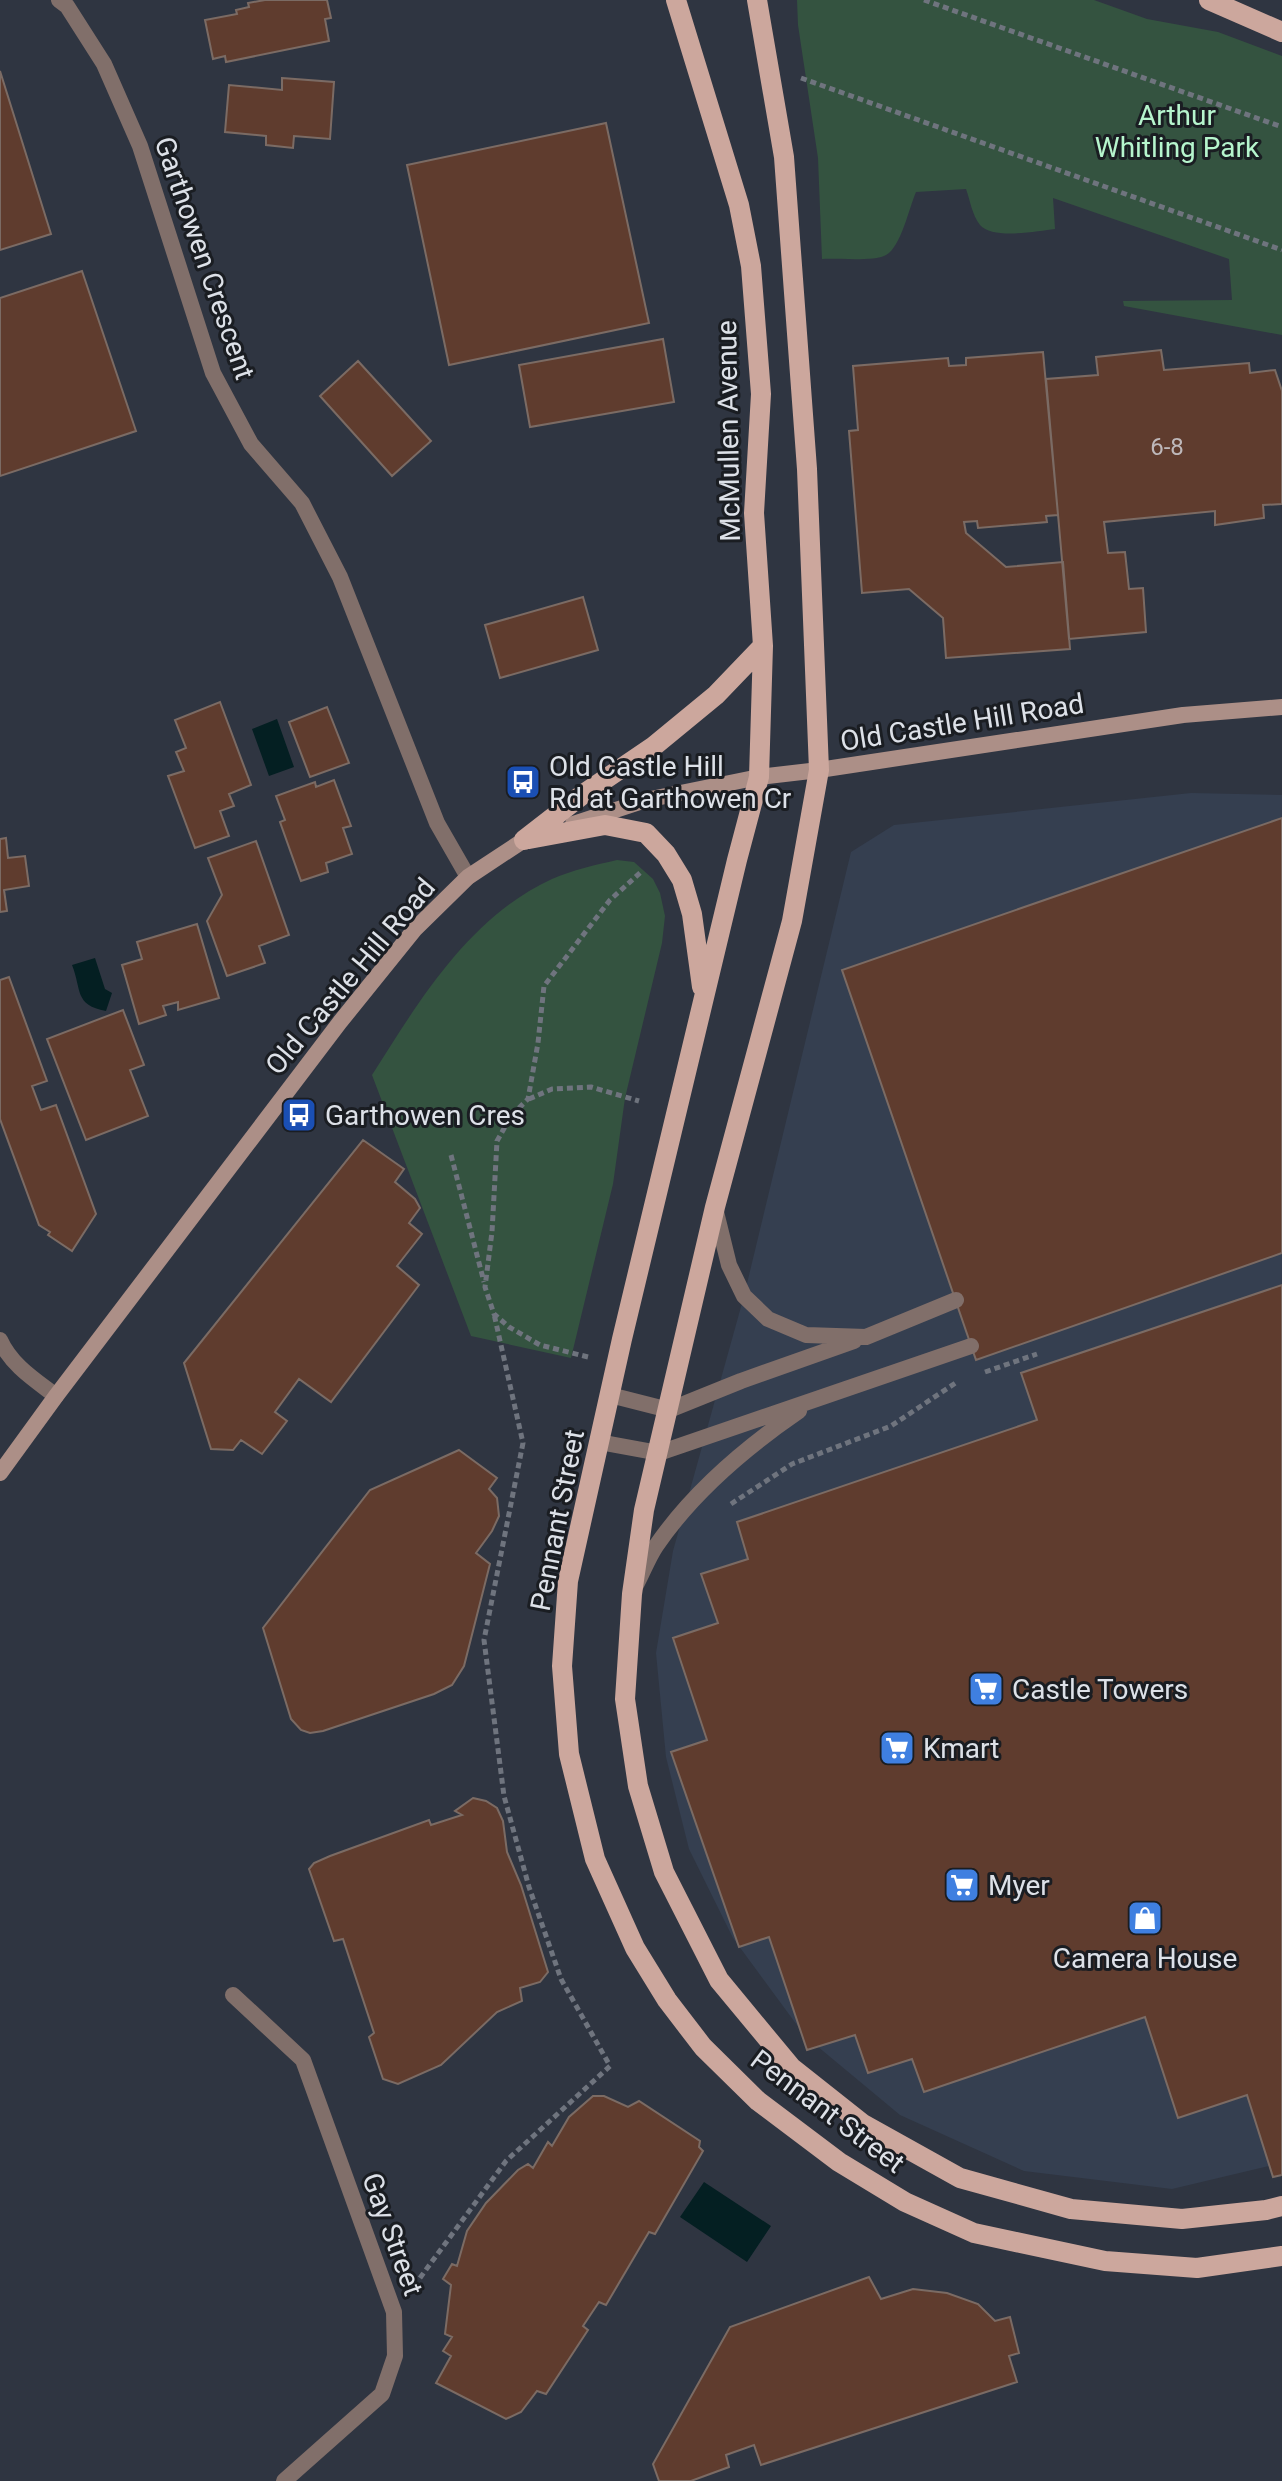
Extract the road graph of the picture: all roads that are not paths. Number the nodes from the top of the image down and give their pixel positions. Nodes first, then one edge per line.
1 (59, 0) edge
2 (676, 0) edge
3 (757, 0) edge
4 (1209, 0) edge
5 (1282, 32) edge
6 (763, 646) junction
7 (1282, 707) edge
8 (819, 770) junction
9 (759, 777) junction
10 (524, 840) junction
11 (468, 877) junction
12 (703, 999) junction
13 (715, 1207) junction
14 (956, 1300) dead end
15 (866, 1337) junction
16 (0, 1340) edge
17 (971, 1346) dead end
18 (610, 1395) junction
19 (56, 1396) junction
20 (820, 1397) junction
21 (669, 1410) junction
22 (599, 1442) junction
23 (659, 1453) junction
24 (0, 1473) edge
25 (632, 1594) junction
26 (233, 1995) dead end
27 (1282, 2206) edge
28 (1282, 2256) edge
29 (284, 2481) edge

1 - 11 street, Garthowen Crescent
2 - 6 main road, McMullen Avenue
3 - 8 main road
4 - 5 main road
6 - 9 main road, McMullen Avenue
6 - 10 main road
7 - 8 street, Old Castle Hill Road
8 - 9 street, Old Castle Hill Road
8 - 13 main road, Pennant Street
9 - 10 street, Old Castle Hill Road
9 - 12 main road, Pennant Street
10 - 11 street, Old Castle Hill Road
10 - 12 main road
11 - 19 street, Old Castle Hill Road
12 - 18 main road, Pennant Street
13 - 15 street
13 - 21 main road, Pennant Street
14 - 15 street
15 - 21 street
16 - 19 street
17 - 20 street
18 - 21 street
18 - 22 main road, Pennant Street
19 - 24 street, Old Castle Hill Road
20 - 23 street
20 - 25 street
21 - 23 main road, Pennant Street
22 - 23 street
22 - 28 main road, Pennant Street
23 - 25 main road, Pennant Street
25 - 27 main road, Pennant Street
26 - 29 street, Gay Street

